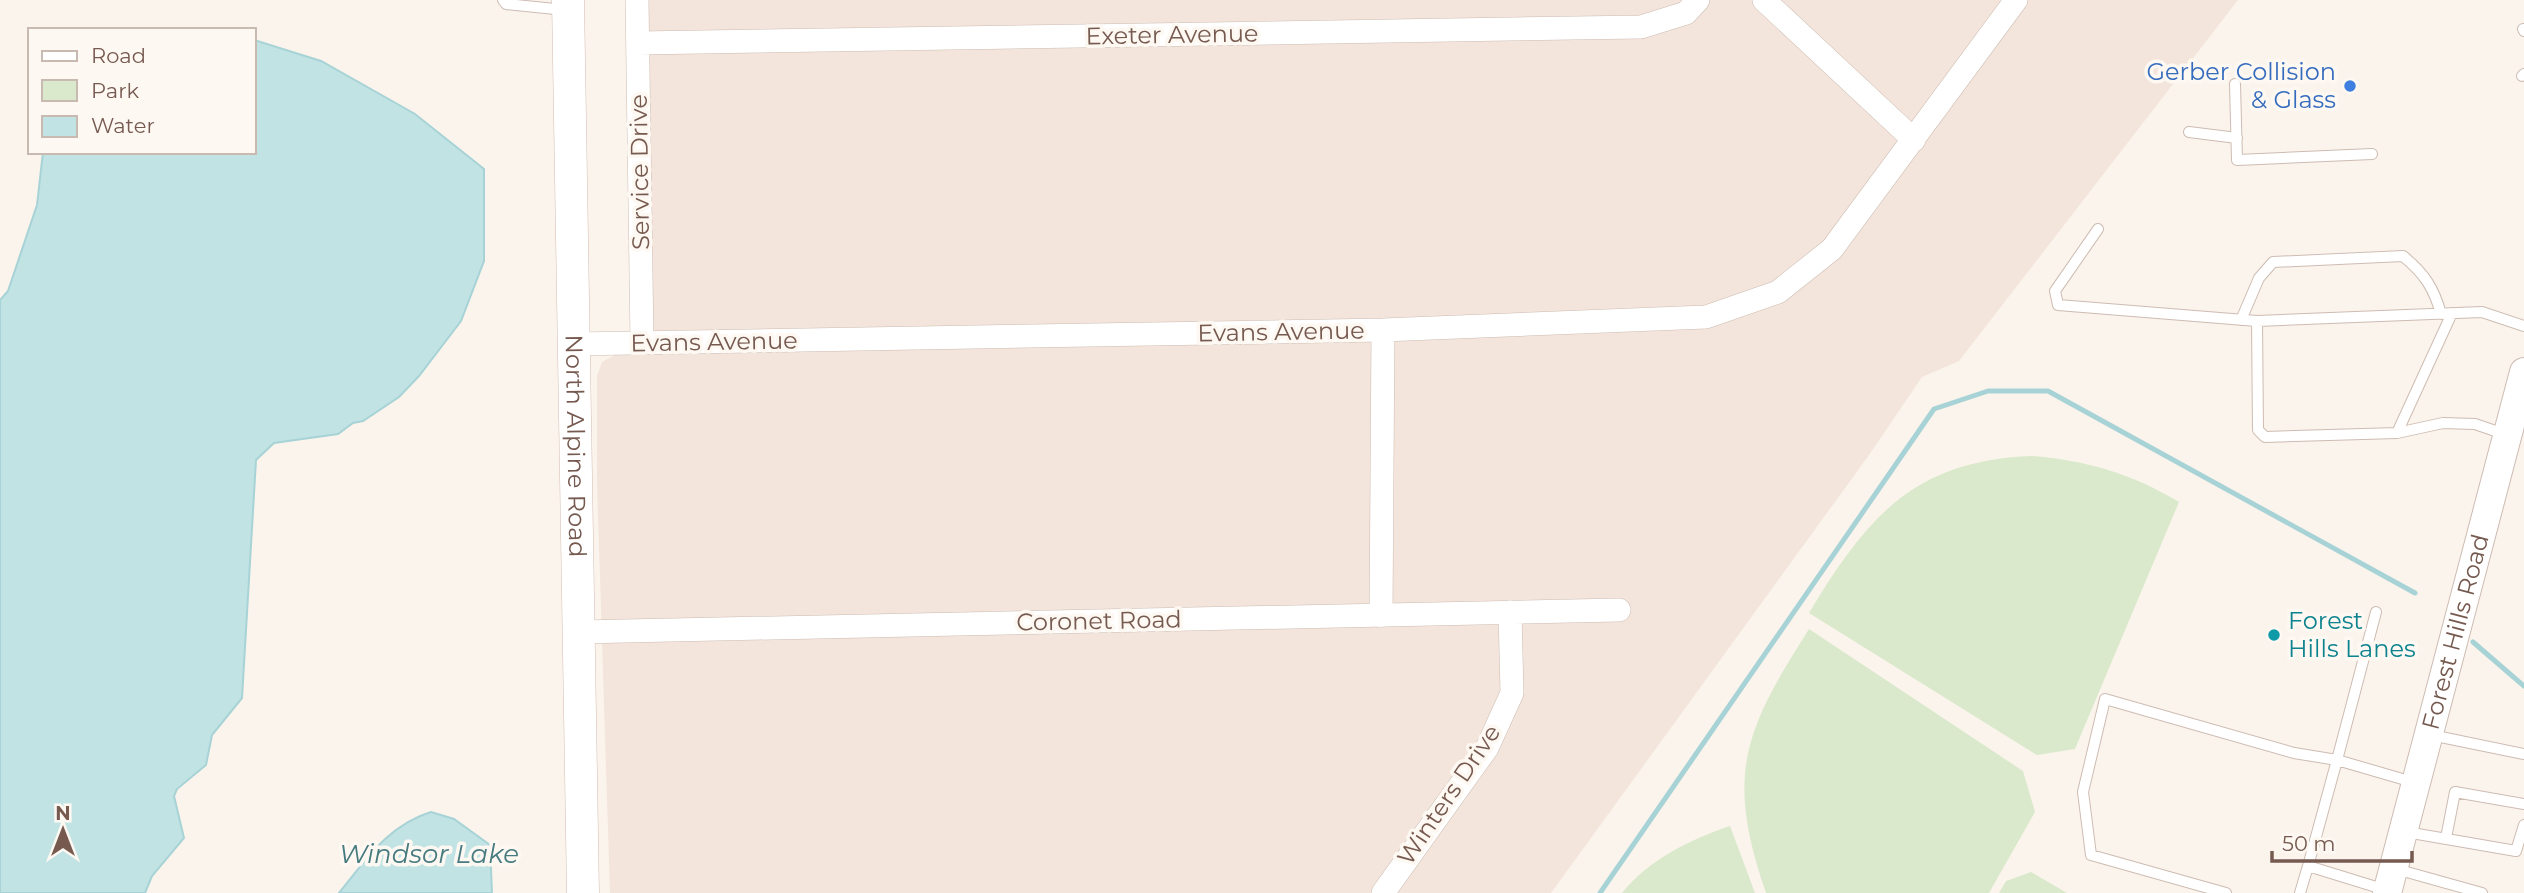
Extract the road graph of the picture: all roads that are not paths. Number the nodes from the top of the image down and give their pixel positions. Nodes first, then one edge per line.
1 (503, 0) edge
2 (638, 0) edge
3 (1698, 0) edge
4 (1764, 0) edge
5 (2016, 0) edge
6 (568, 5) edge
7 (638, 43) junction
8 (2235, 84) dead end
9 (2189, 132) dead end
10 (2236, 138) junction
11 (1914, 140) junction
12 (2372, 154) dead end
13 (2098, 229) dead end
14 (2446, 314) junction
15 (2241, 320) junction
16 (2257, 321) junction
17 (2524, 326) edge
18 (1384, 330) junction
19 (642, 343) junction
20 (574, 344) junction
21 (2524, 372) edge
22 (2515, 419) edge
23 (2397, 433) junction
24 (1619, 610) dead end
25 (1510, 612) junction
26 (2376, 612) dead end
27 (1381, 616) junction
28 (579, 632) junction
29 (2430, 735) junction
30 (2524, 754) edge
31 (2336, 760) junction
32 (2416, 783) junction
33 (2524, 804) edge
34 (2524, 825) edge
35 (2403, 832) junction
36 (2446, 838) junction
37 (2520, 851) edge
38 (2308, 866) junction
39 (2389, 884) edge
40 (583, 893) edge
41 (1383, 893) edge
42 (2226, 893) edge
43 (2300, 893) edge
44 (2482, 893) edge

1 - 6 lane
2 - 7 street, Service Drive
3 - 7 street, Exeter Avenue
4 - 11 street
5 - 11 street, Evans Avenue
6 - 20 main road, North Alpine Road
7 - 19 street, Service Drive
8 - 10 lane
9 - 10 lane
10 - 12 lane
11 - 18 street, Evans Avenue
13 - 15 lane
14 - 15 lane
14 - 16 lane
14 - 17 lane
14 - 23 lane
15 - 16 lane
16 - 23 lane
18 - 19 street, Evans Avenue
18 - 27 street
19 - 20 street, Evans Avenue
20 - 28 main road, North Alpine Road
21 - 22 street, Forest Hills Road
22 - 23 lane
22 - 29 street, Forest Hills Road
24 - 25 street, Coronet Road
25 - 27 street, Coronet Road
25 - 41 street, Winters Drive
26 - 31 lane
27 - 28 street, Coronet Road
28 - 40 main road, North Alpine Road
29 - 30 lane
29 - 32 street, Forest Hills Road
31 - 32 lane
31 - 38 lane
31 - 42 lane
32 - 35 street, Forest Hills Road
33 - 36 lane
34 - 37 lane
35 - 36 lane
35 - 39 street, Forest Hills Road
36 - 37 lane
38 - 39 lane
38 - 43 lane
39 - 44 lane

